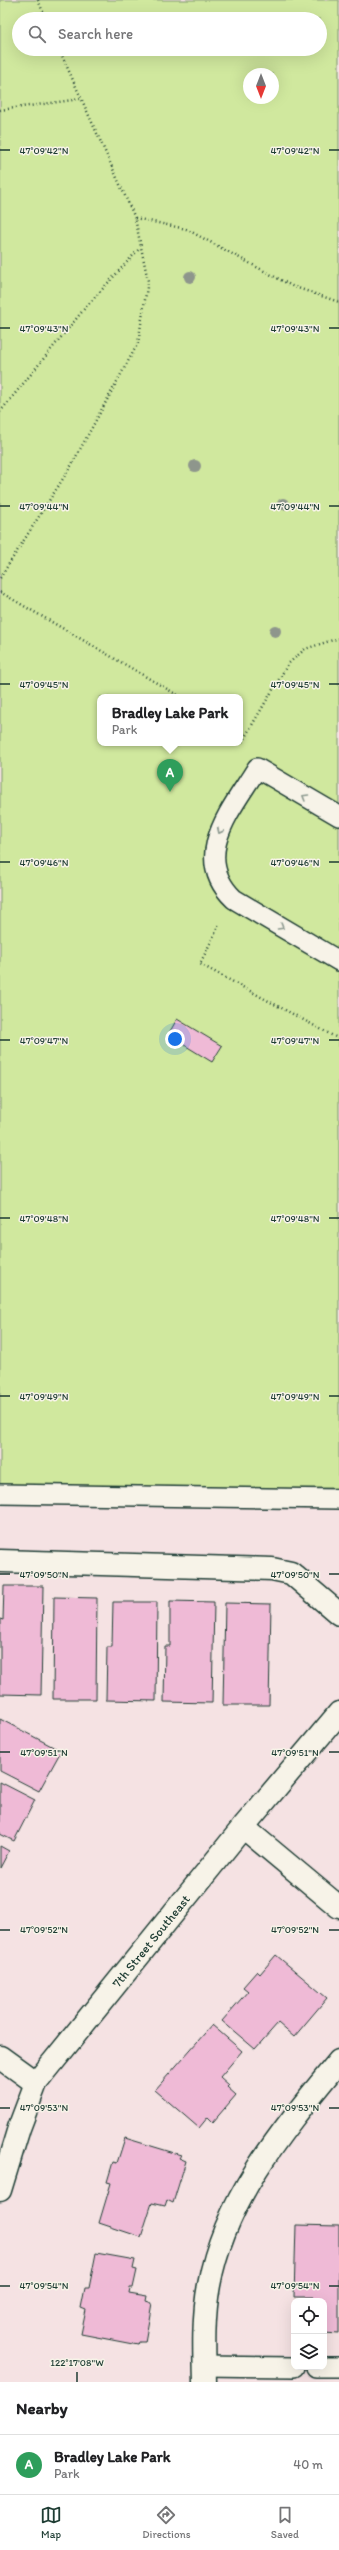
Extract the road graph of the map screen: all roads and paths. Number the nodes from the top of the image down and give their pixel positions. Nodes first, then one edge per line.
1 (38, 0) edge
2 (43, 12) edge
3 (62, 56) edge
4 (80, 99) junction
5 (0, 110) edge
6 (135, 218) junction
7 (140, 247) junction
8 (339, 302) edge
9 (0, 412) edge
10 (0, 578) edge
11 (0, 592) edge
12 (339, 638) edge
13 (176, 694) edge
14 (243, 733) edge
15 (339, 816) edge
16 (205, 953) dead end
17 (339, 961) edge
18 (339, 1039) edge
19 (0, 1494) edge
20 (339, 1499) edge
21 (0, 1561) edge
22 (339, 1614) edge
23 (339, 1714) edge
24 (243, 1826) junction
25 (339, 1907) edge
26 (0, 2057) edge
27 (339, 2061) edge
28 (36, 2083) junction
29 (0, 2190) edge
30 (291, 2367) edge
31 (327, 2367) edge
32 (339, 2367) edge
33 (204, 2374) edge

1 - 2 path
3 - 4 path
4 - 5 path
4 - 6 path
6 - 7 path
6 - 8 path
7 - 9 path
7 - 10 path
11 - 13 path
12 - 14 path
15 -> 17 lane
16 - 18 path
19 - 20 lane
21 - 22 street
23 - 24 street, 7th Street Southeast
24 - 25 street
24 - 28 street, 7th Street Southeast
26 - 28 street
27 - 33 street
28 - 29 street, 7th Street Southeast
30 - 33 lane
31 - 32 lane

